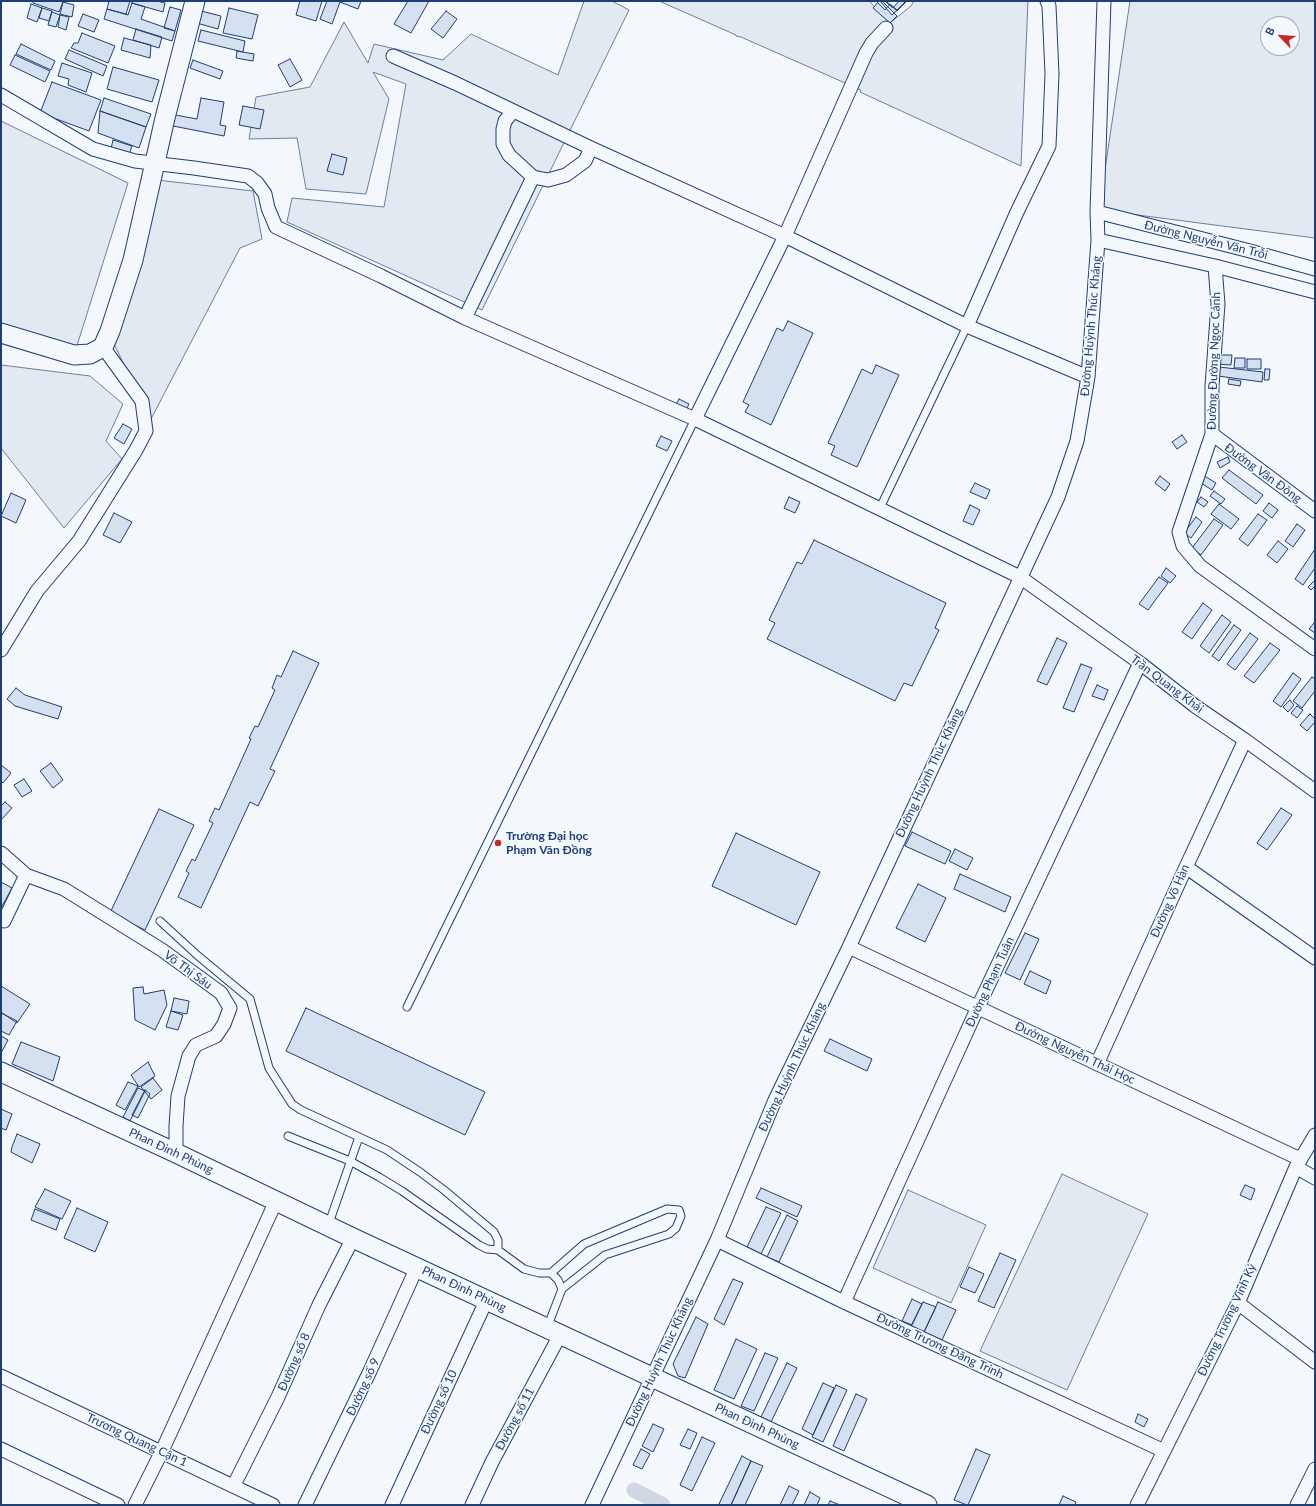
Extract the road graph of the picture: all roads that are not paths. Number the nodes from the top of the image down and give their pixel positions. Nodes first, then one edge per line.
1 (195, 1) edge
2 (1047, 1) edge
3 (1104, 1) edge
4 (886, 28) dead end
5 (393, 56) dead end
6 (1, 95) edge
7 (513, 111) junction
8 (591, 148) junction
9 (156, 163) junction
10 (533, 177) junction
11 (1097, 212) junction
12 (785, 236) junction
13 (1098, 240) junction
14 (1215, 266) junction
15 (1315, 269) edge
16 (1315, 292) edge
17 (464, 318) junction
18 (967, 326) junction
19 (1, 333) edge
20 (103, 347) junction
21 (1088, 378) junction
22 (695, 419) junction
23 (1212, 434) junction
24 (879, 510) junction
25 (1315, 511) edge
26 (1020, 577) junction
27 (1315, 649) edge
28 (1, 650) edge
29 (1140, 663) junction
30 (1245, 740) junction
31 (1315, 791) edge
32 (1, 853) edge
33 (1186, 867) junction
34 (26, 875) junction
35 (4, 921) dead end
36 (160, 921) dead end
37 (849, 947) junction
38 (1315, 958) edge
39 (408, 1007) dead end
40 (978, 1007) junction
41 (1097, 1064) junction
42 (1, 1072) edge
43 (1315, 1135) edge
44 (288, 1136) dead end
45 (359, 1137) junction
46 (1311, 1150) edge
47 (176, 1153) junction
48 (350, 1161) junction
49 (1298, 1163) junction
50 (1315, 1178) edge
51 (276, 1201) junction
52 (328, 1226) junction
53 (353, 1238) junction
54 (717, 1240) junction
55 (498, 1250) junction
56 (417, 1266) junction
57 (551, 1273) junction
58 (562, 1289) junction
59 (487, 1299) junction
60 (844, 1302) junction
61 (1238, 1303) junction
62 (553, 1331) junction
63 (1315, 1362) edge
64 (1, 1376) edge
65 (652, 1378) junction
66 (1, 1450) edge
67 (162, 1451) junction
68 (1164, 1451) junction
69 (1315, 1469) edge
70 (234, 1485) junction
71 (902, 1500) edge
72 (118, 1505) edge
73 (135, 1505) edge
74 (273, 1505) edge
75 (305, 1505) edge
76 (392, 1505) edge
77 (472, 1505) edge
78 (592, 1505) edge
79 (927, 1505) edge
80 (1137, 1505) edge
81 (1297, 1505) edge

1 - 9 street
2 - 18 street
3 - 11 street, Đường Huỳnh Thúc Kháng
4 - 12 street
5 - 7 street
6 - 9 street, Trần Quang Khải
7 - 8 street
7 - 10 street
8 - 10 street
8 - 12 street
9 - 17 street, Trần Quang Khải
9 - 20 street
10 - 17 street
11 - 13 street, Đường Huỳnh Thúc Kháng
11 - 15 street, Đường Nguyễn Văn Trỗi
12 - 18 street
12 - 22 street
13 - 14 street, Đường Nguyễn Văn Trỗi
13 - 21 street, Đường Huỳnh Thúc Kháng
14 - 16 street, Đường Nguyễn Văn Trỗi
14 - 23 street, Đường Đường Ngọc Cảnh
17 - 22 street, Trần Quang Khải
18 - 21 street
18 - 24 lane
19 - 20 street
20 - 28 street
21 - 26 street, Đường Huỳnh Thúc Kháng
22 - 24 street, Trần Quang Khải
22 - 39 lane
23 - 25 street, Đường Vân Đông
23 - 27 street, Đường Đường Ngọc Cảnh
24 - 26 street, Trần Quang Khải
26 - 29 street, Trần Quang Khải
26 - 37 street, Đường Huỳnh Thúc Kháng
29 - 30 street, Trần Quang Khải
29 - 40 street, Đường Phạm Tuân
30 - 31 street, Trần Quang Khải
30 - 33 street, Đường Võ Hàn
32 - 34 street, Võ Thị Sáu
33 - 38 street
33 - 41 street, Đường Võ Hàn
34 - 35 street
34 - 47 street, Võ Thị Sáu
36 - 45 lane
37 - 40 street, Đường Nguyễn Thái Học
37 - 54 street, Đường Huỳnh Thúc Kháng
40 - 41 street, Đường Nguyễn Thái Học
40 - 60 street, Đường Phạm Tuân
41 - 49 street, Đường Nguyễn Thái Học
42 - 47 street, Phan Đình Phùng
43 - 46 street, Đường Trương Vĩnh Ký
44 - 48 lane
45 - 48 lane
45 - 55 lane
46 - 49 street, Đường Trương Vĩnh Ký
47 - 51 street, Phan Đình Phùng
48 - 52 lane
48 - 55 lane
49 - 50 street, Đường Nguyễn Thái Học
49 - 61 street, Đường Trương Vĩnh Ký
51 - 52 street, Phan Đình Phùng
51 - 67 street
52 - 53 street, Phan Đình Phùng
53 - 56 street, Phan Đình Phùng
53 - 70 street, Đường số 8
54 - 60 street, Đường Trương Đăng Trinh
54 - 65 street, Đường Huỳnh Thúc Kháng
55 - 57 lane
56 - 59 street, Phan Đình Phùng
56 - 75 street, Đường số 9
57 - 58 lane
57 - 58 lane
58 - 62 lane
59 - 62 street, Phan Đình Phùng
59 - 76 street, Đường số 10
60 - 68 street, Đường Trương Đăng Trinh
61 - 63 street
61 - 68 street, Đường Trương Vĩnh Ký
62 - 65 street, Phan Đình Phùng
62 - 77 street, Đường số 11
64 - 67 street, Trương Quang Cận 1
65 - 71 street, Phan Đình Phùng
65 - 78 street, Đường Huỳnh Thúc Kháng
66 - 72 street
67 - 70 street, Trương Quang Cận 1
67 - 73 street
68 - 80 street, Đường Trương Vĩnh Ký
69 - 81 street
70 - 74 street, Trương Quang Cận 1
71 - 79 street, Phan Đình Phùng

